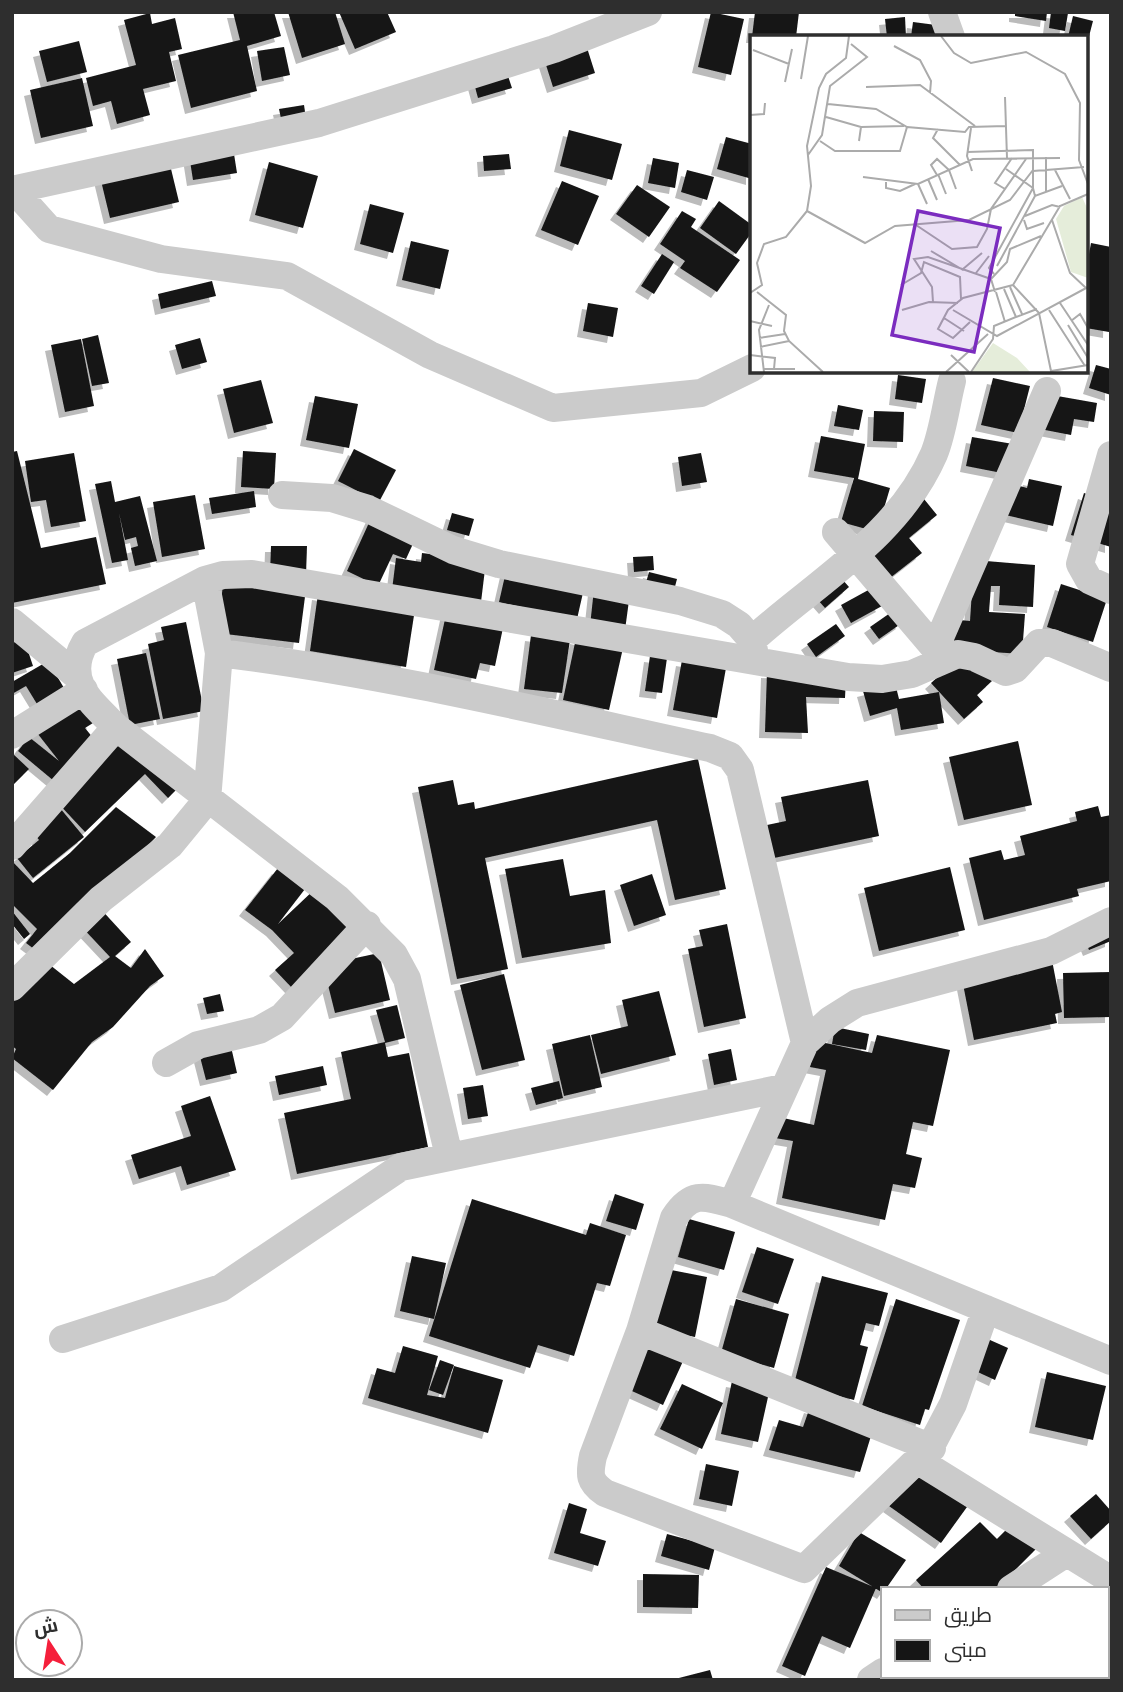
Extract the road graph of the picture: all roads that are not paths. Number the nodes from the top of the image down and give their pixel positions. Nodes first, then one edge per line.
1 (648, 12) edge
2 (942, 12) edge
3 (950, 35) edge
4 (13, 190) edge
5 (750, 369) edge
6 (952, 381) dead end
7 (1047, 391) dead end
8 (1111, 455) edge
9 (282, 495) dead end
10 (836, 532) dead end
11 (855, 556) junction
12 (205, 580) junction
13 (1111, 590) edge
14 (12, 622) edge
15 (754, 651) junction
16 (219, 653) junction
17 (940, 654) junction
18 (1111, 668) edge
19 (80, 683) junction
20 (116, 727) junction
21 (12, 735) edge
22 (207, 800) junction
23 (12, 846) edge
24 (1111, 920) edge
25 (367, 925) junction
26 (12, 987) edge
27 (805, 1043) junction
28 (166, 1063) dead end
29 (783, 1088) junction
30 (449, 1156) junction
31 (732, 1204) junction
32 (986, 1309) junction
33 (640, 1331) junction
34 (63, 1339) dead end
35 (1111, 1361) edge
36 (927, 1455) junction
37 (1065, 1554) junction
38 (1111, 1580) edge
39 (1015, 1587) edge

1 - 4 street
2 - 3 street
4 - 5 street
6 - 11 street
7 - 17 street
8 - 13 street
9 - 15 street
10 - 11 street
11 - 15 street
11 - 17 street
12 - 15 street
12 - 16 street
12 - 19 street
14 - 19 street
15 - 17 street
16 - 22 street
16 - 27 street
17 - 18 street
19 - 20 street
19 - 21 street
20 - 22 street
20 - 23 street
22 - 25 street
22 - 26 street
24 - 27 street
25 - 28 street
25 - 30 street
27 - 29 street
29 - 30 street
29 - 31 street
30 - 34 street
31 - 32 street
31 - 33 street
32 - 35 street
32 - 36 street
33 - 36 street
33 - 36 street
36 - 37 street
37 - 38 street
37 - 39 street

